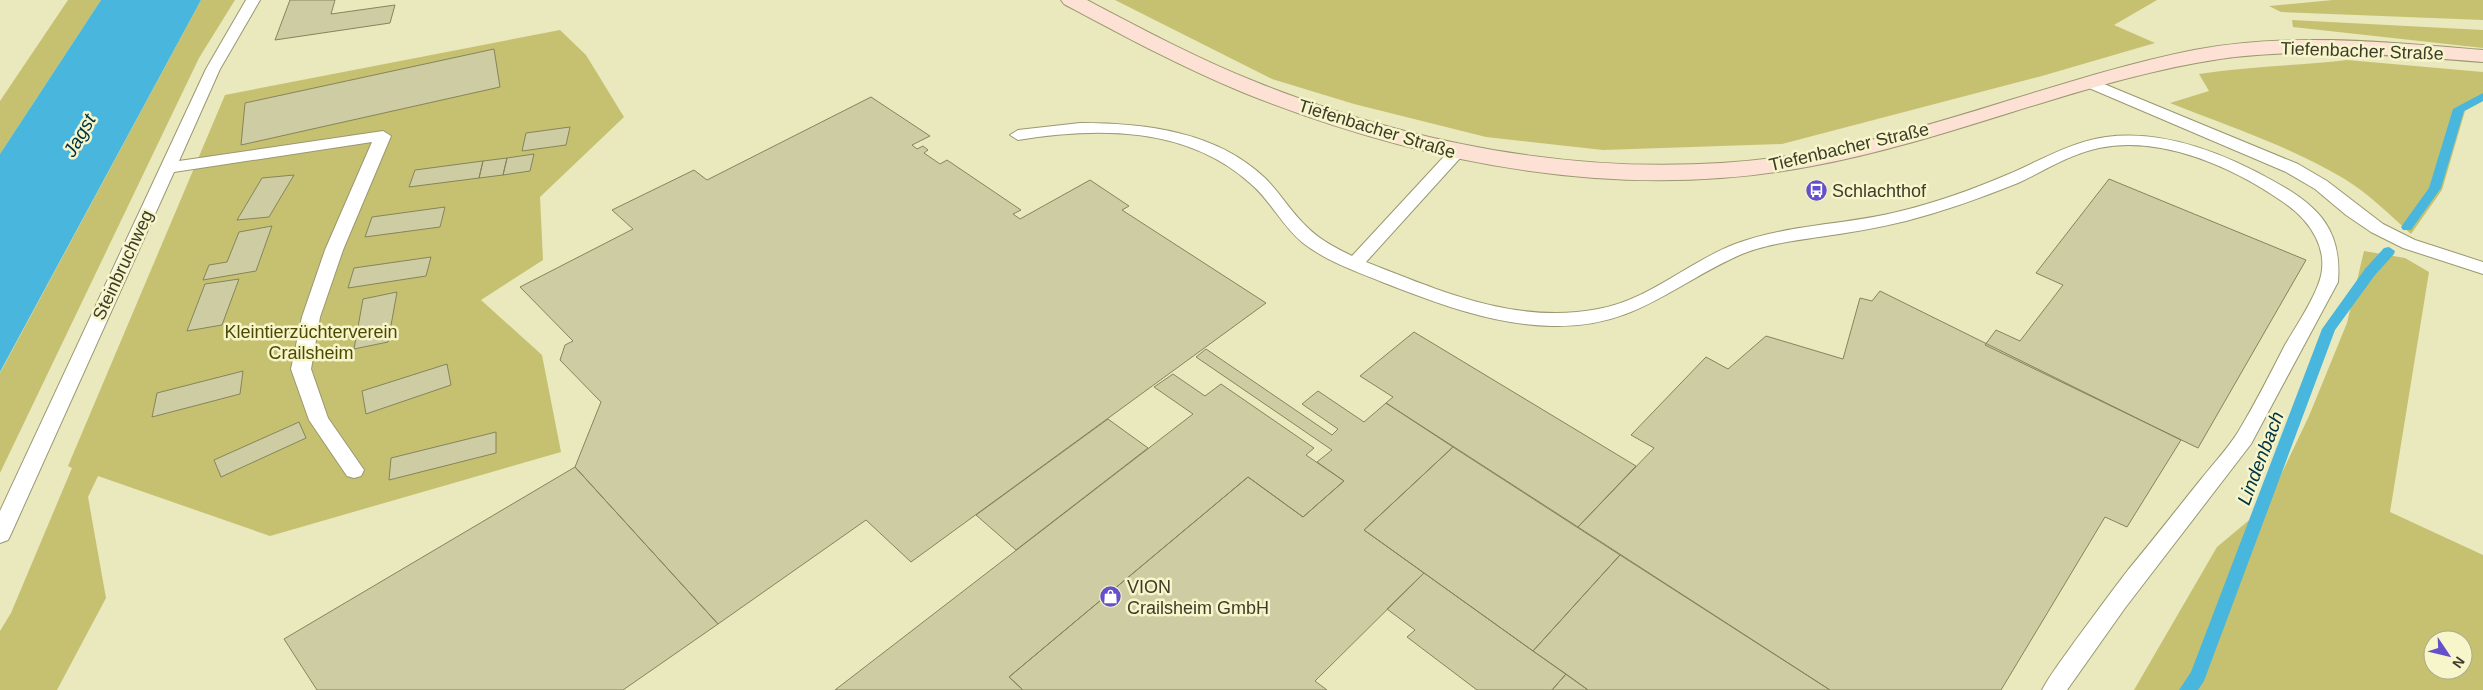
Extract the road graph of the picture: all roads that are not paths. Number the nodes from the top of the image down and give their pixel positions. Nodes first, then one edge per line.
1 (253, 0) edge
2 (1071, 0) edge
3 (2478, 57) edge
4 (2087, 82) junction
5 (1018, 135) dead end
6 (1456, 154) junction
7 (167, 168) junction
8 (1354, 264) junction
9 (2483, 268) edge
10 (354, 470) dead end
11 (0, 534) edge
12 (2054, 690) edge

1 - 7 lane, Steinbruchweg
2 - 6 main road, Tiefenbacher Straße
3 - 4 main road, Tiefenbacher Straße
4 - 6 main road, Tiefenbacher Straße
4 - 9 lane
5 - 8 lane
6 - 8 lane
7 - 10 lane
7 - 11 lane, Steinbruchweg
8 - 12 lane

